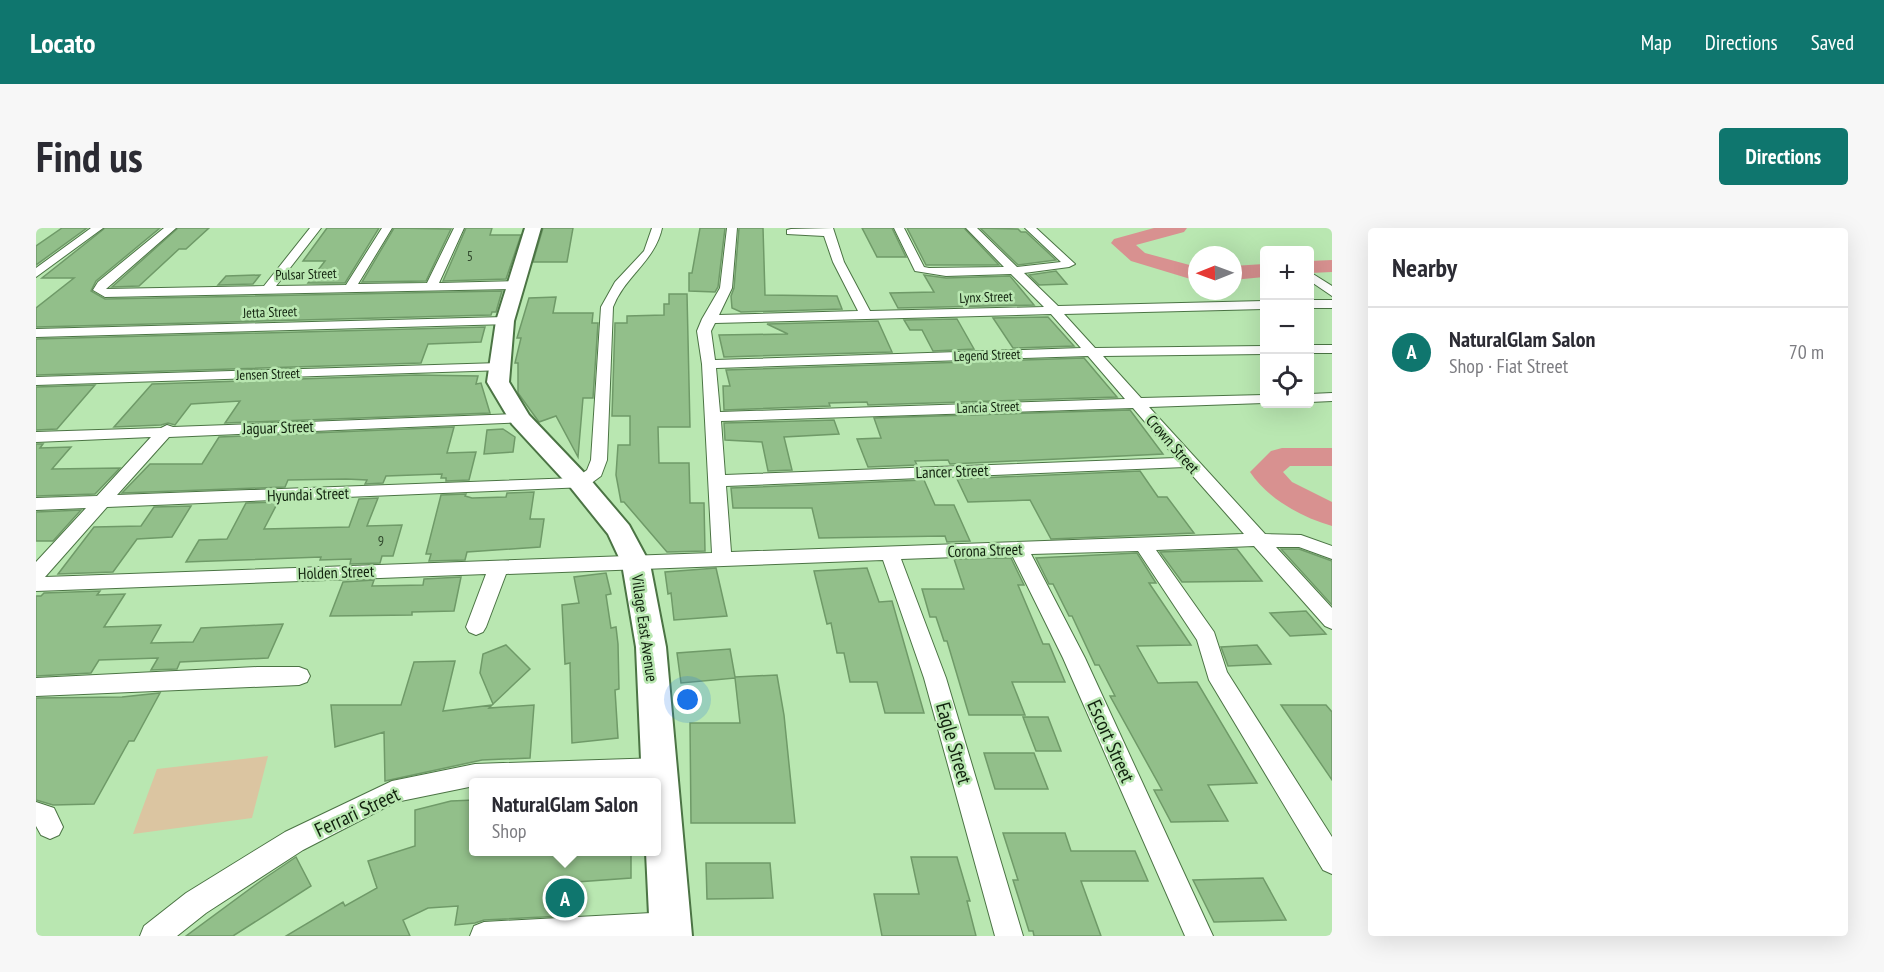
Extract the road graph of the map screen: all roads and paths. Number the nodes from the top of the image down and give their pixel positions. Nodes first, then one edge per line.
1 (98, 228) edge
2 (171, 228) edge
3 (316, 228) edge
4 (387, 228) edge
5 (459, 228) edge
6 (533, 228) edge
7 (657, 228) edge
8 (732, 228) edge
9 (899, 228) edge
10 (971, 228) edge
11 (1030, 228) edge
12 (828, 230) edge
13 (791, 232) dead end
14 (1011, 270) junction
15 (36, 273) edge
16 (1314, 279) edge
17 (515, 285) junction
18 (432, 286) junction
19 (350, 288) junction
20 (267, 290) junction
21 (1332, 292) edge
22 (1314, 304) edge
23 (1332, 304) edge
24 (1260, 305) edge
25 (1053, 310) junction
26 (866, 315) junction
27 (708, 319) junction
28 (505, 321) junction
29 (36, 333) edge
30 (1314, 349) edge
31 (1332, 349) edge
32 (1260, 350) edge
33 (1091, 352) junction
34 (709, 364) junction
35 (500, 367) junction
36 (36, 381) edge
37 (1332, 397) edge
38 (1314, 398) edge
39 (1260, 399) edge
40 (1135, 402) junction
41 (712, 417) junction
42 (520, 419) junction
43 (167, 430) junction
44 (36, 437) edge
45 (1188, 462) junction
46 (717, 481) junction
47 (580, 483) junction
48 (102, 502) junction
49 (36, 504) edge
50 (1257, 540) junction
51 (1142, 543) junction
52 (1018, 548) junction
53 (1332, 553) edge
54 (890, 554) junction
55 (722, 560) junction
56 (636, 564) junction
57 (499, 566) junction
58 (36, 574) edge
59 (36, 584) edge
60 (1332, 621) edge
61 (476, 627) dead end
62 (299, 676) dead end
63 (36, 687) edge
64 (660, 769) junction
65 (661, 778) edge
66 (661, 784) edge
67 (1332, 861) edge
68 (671, 931) edge
69 (154, 936) edge
70 (484, 936) edge
71 (1009, 936) edge
72 (1199, 936) edge

1 - 15 street
2 - 20 street, Pulsar Street
3 - 20 street
4 - 19 street
5 - 18 street
6 - 17 street, Village East Avenue
7 - 47 street
8 - 27 street
9 - 14 street
10 - 14 street, Crown Street
11 - 14 street
12 - 13 street
12 - 26 street
14 - 25 street, Crown Street
16 - 21 street
17 - 18 street, Pulsar Street
17 - 28 street, Village East Avenue
18 - 19 street, Pulsar Street
19 - 20 street, Pulsar Street
22 - 23 street
24 - 25 street, Lynx Street
25 - 26 street, Lynx Street
25 - 33 street, Crown Street
26 - 27 street, Lynx Street
27 - 34 street
28 - 29 street, Jetta Street
28 - 35 street, Village East Avenue
30 - 31 street
32 - 33 street, Legend Street
33 - 34 street, Legend Street
33 - 40 street, Crown Street
34 - 41 street
35 - 36 street, Jensen Street
35 - 42 street, Village East Avenue
37 - 38 street
39 - 40 street, Lancia Street
40 - 41 street, Lancia Street
40 - 45 street, Crown Street
41 - 46 street
42 - 43 street, Jaguar Street
42 - 47 street, Village East Avenue
43 - 44 street, Jaguar Street
43 - 48 street
45 - 46 street, Lancer Street
45 - 50 street, Crown Street
46 - 55 street
47 - 48 street, Hyundai Street
47 - 56 street, Village East Avenue
48 - 49 street, Hyundai Street
48 - 58 street
50 - 51 street, Corona Street
50 - 53 street, Corona Street
50 - 60 street, Crown Street
51 - 52 street, Corona Street
51 - 67 street
52 - 54 street, Corona Street
52 - 72 street, Escort Street
54 - 55 street, Corona Street
54 - 71 street, Eagle Street
55 - 56 street, Corona Street
56 - 57 street, Holden Street
56 - 64 street, Village East Avenue
57 - 59 street, Holden Street
57 - 61 street
62 - 63 street
64 - 65 street, Village East Avenue
64 - 69 street, Ferrari Street
66 - 68 street, Village East Avenue
68 - 70 street

